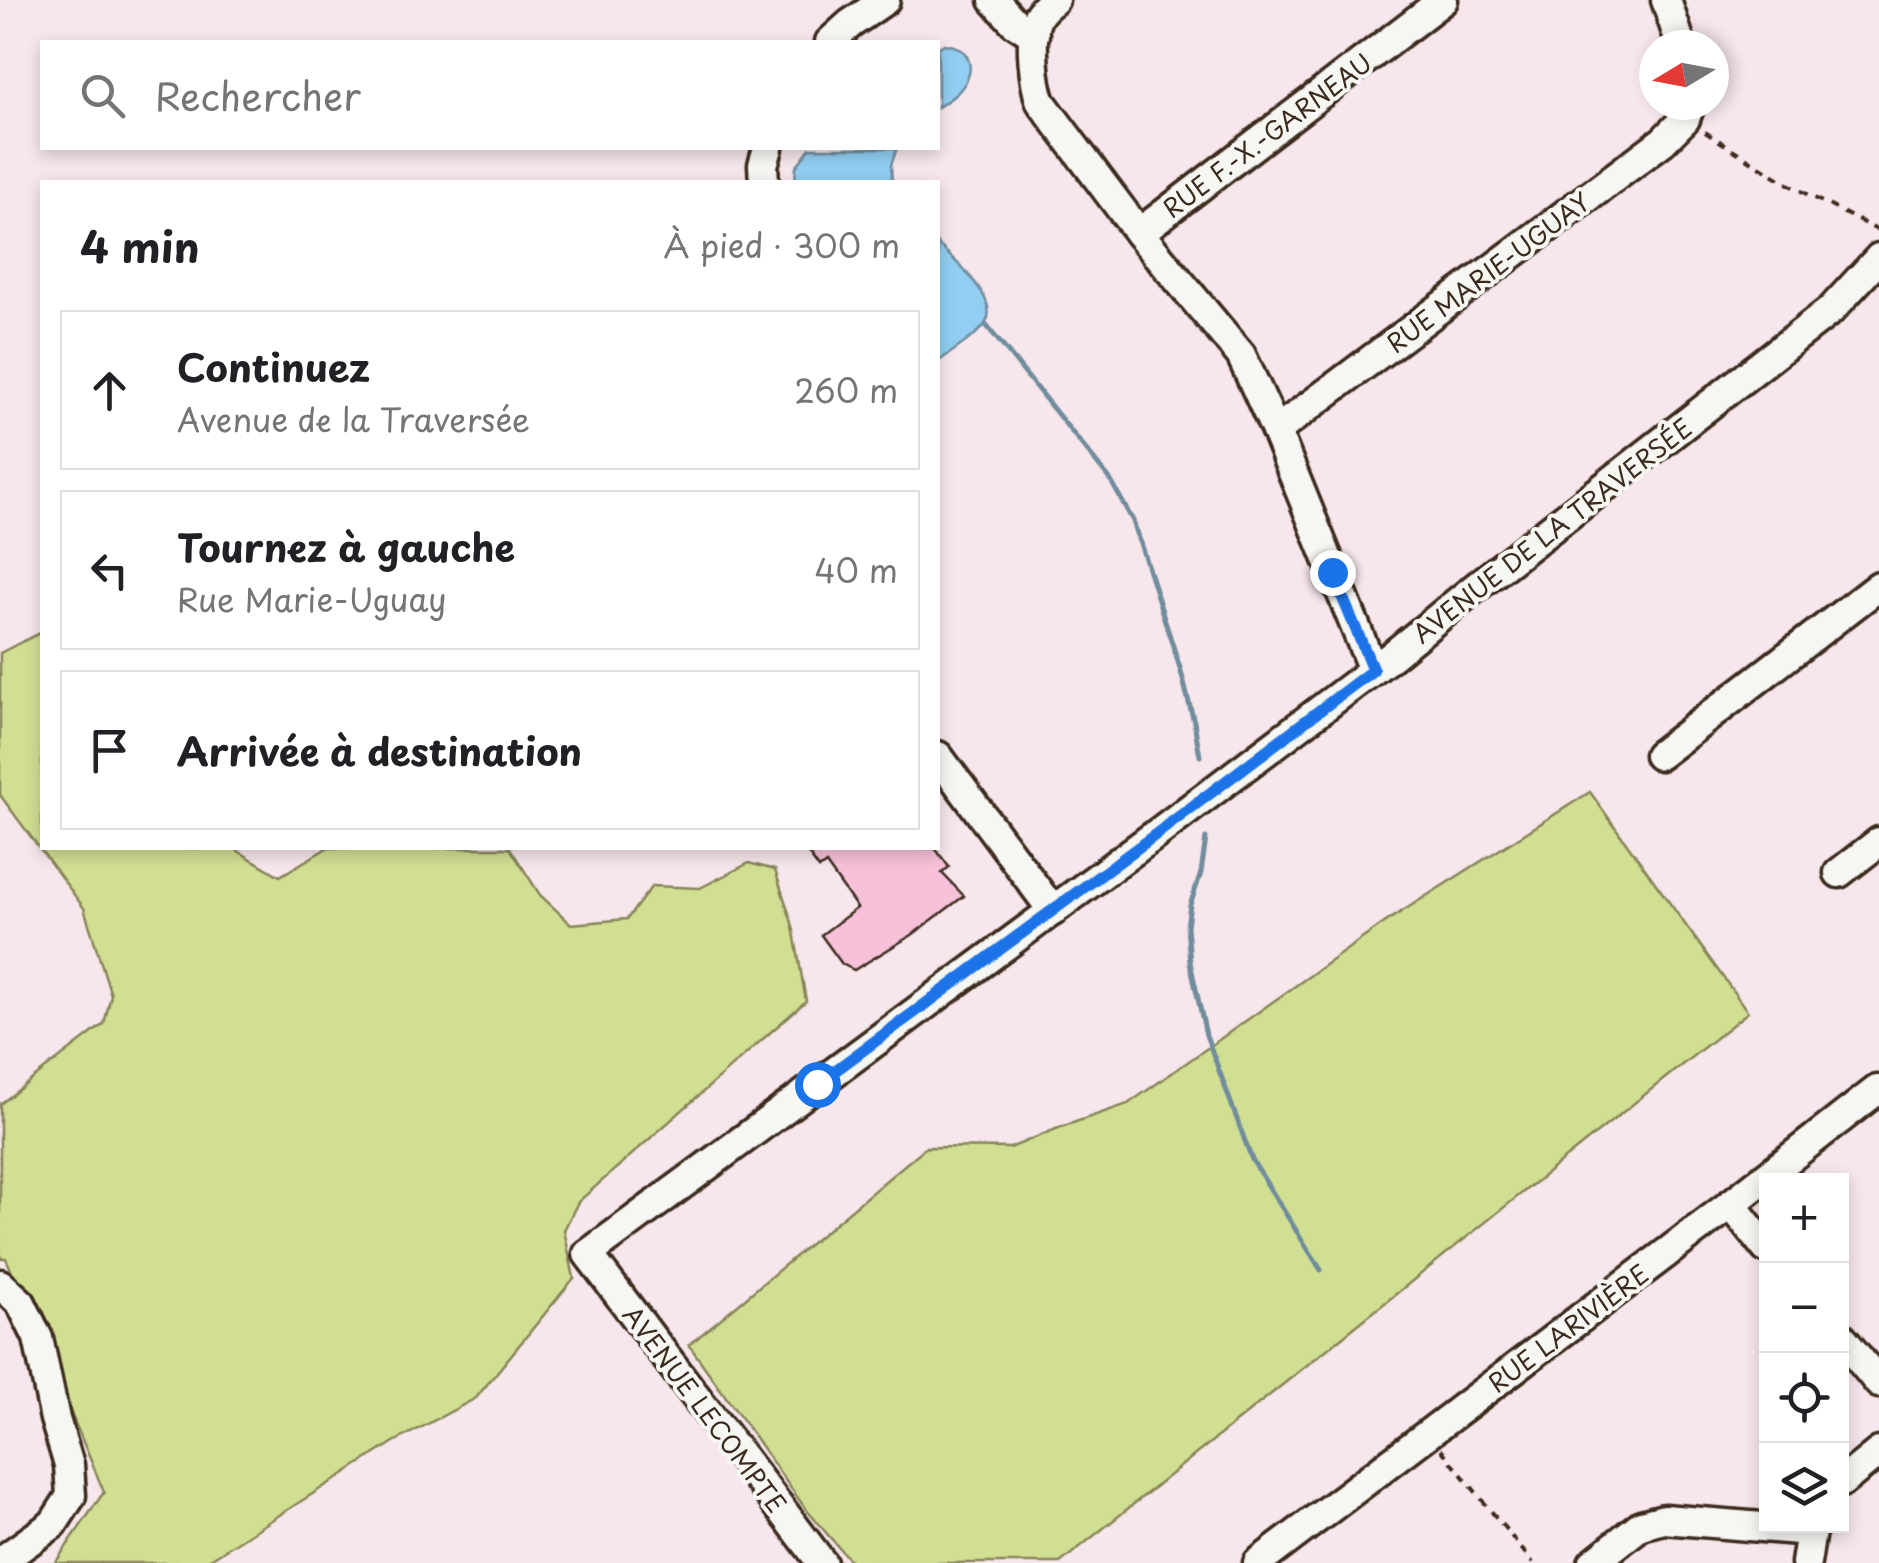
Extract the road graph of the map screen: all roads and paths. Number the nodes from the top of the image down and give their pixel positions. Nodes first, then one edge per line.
1 (885, 0) edge
2 (994, 0) edge
3 (1054, 0) edge
4 (1443, 0) edge
5 (1666, 0) edge
6 (1675, 30) edge
7 (1034, 35) junction
8 (832, 40) edge
9 (1681, 120) edge
10 (1699, 120) edge
11 (768, 150) edge
12 (764, 180) edge
13 (1879, 231) edge
14 (1139, 233) junction
15 (1879, 258) edge
16 (1276, 432) junction
17 (1879, 586) edge
18 (1373, 670) junction
19 (1659, 756) dead end
20 (940, 759) edge
21 (1879, 842) edge
22 (1839, 873) dead end
23 (1052, 911) junction
24 (1876, 1090) dead end
25 (1730, 1204) junction
26 (1759, 1239) edge
27 (588, 1254) joint
28 (0, 1284) edge
29 (1849, 1347) edge
30 (1879, 1383) edge
31 (1428, 1433) junction
32 (1879, 1452) edge
33 (1849, 1476) edge
34 (1759, 1524) edge
35 (1812, 1533) edge
36 (0, 1562) edge
37 (822, 1563) edge
38 (1258, 1563) edge
39 (1533, 1563) edge
40 (1593, 1563) edge
41 (1806, 1563) edge

1 - 8 street
2 - 7 street
3 - 7 street
4 - 14 street, RUE F.-X.-GARNEAU
5 - 6 street
7 - 14 street
9 - 16 street, RUE MARIE-UGUAY
10 - 13 path
11 - 12 street
14 - 16 street
15 - 18 street, AVENUE DE LA TRAVERSÉE
16 - 18 street
17 - 19 street
18 - 23 street, AVENUE DE LA TRAVERSÉE
20 - 23 street
21 - 22 street
23 - 27 street, AVENUE DE LA TRAVERSÉE
24 - 25 street, RUE LARIVIÈRE
25 - 26 street
25 - 31 street, RUE LARIVIÈRE
27 - 37 street, AVENUE LECOMPTE
28 - 36 street
29 - 30 street
31 - 38 street, RUE LARIVIÈRE
31 - 39 path
32 - 33 street
34 - 40 street
35 - 41 street

